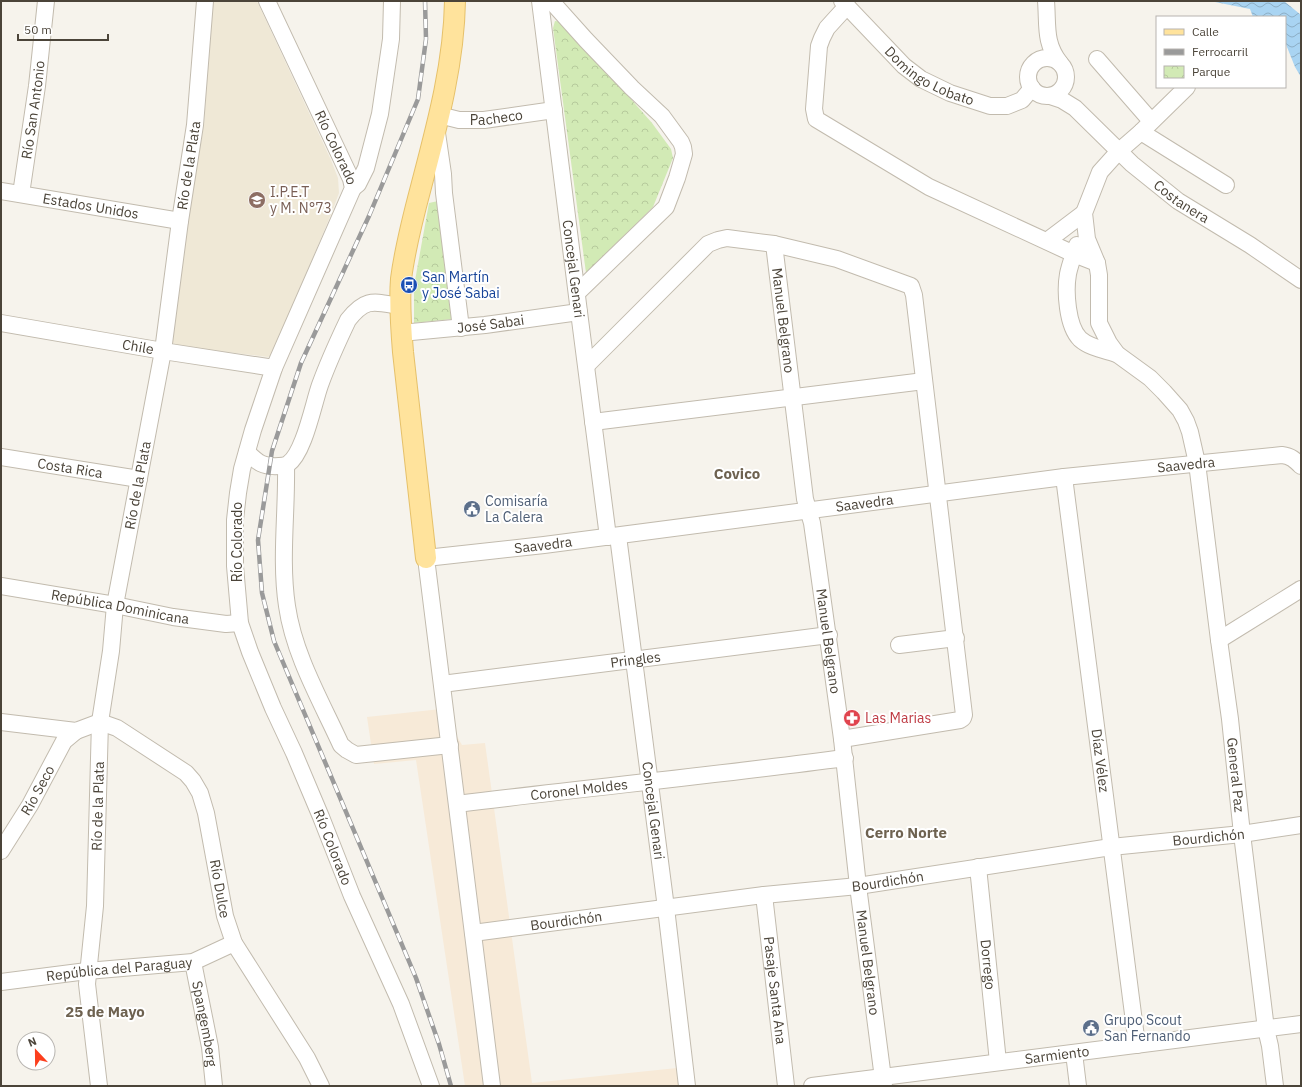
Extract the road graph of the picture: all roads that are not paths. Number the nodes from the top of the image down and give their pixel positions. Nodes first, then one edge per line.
1 (46, 1) edge
2 (204, 1) edge
3 (267, 1) edge
4 (392, 1) edge
5 (455, 1) edge
6 (540, 1) edge
7 (551, 1) edge
8 (1046, 1) edge
9 (844, 4) edge
10 (1048, 37) junction
11 (1097, 59) dead end
12 (1037, 62) junction
13 (1060, 63) junction
14 (1066, 80) junction
15 (1032, 88) junction
16 (1186, 88) edge
17 (1050, 96) junction
18 (1075, 108) junction
19 (554, 110) junction
20 (438, 121) junction
21 (1146, 126) junction
22 (1118, 152) junction
23 (1226, 185) dead end
24 (353, 188) junction
25 (1, 191) edge
26 (420, 192) junction
27 (444, 193) junction
28 (21, 194) junction
29 (1084, 213) junction
30 (180, 221) junction
31 (1047, 241) junction
32 (774, 244) junction
33 (1074, 254) junction
34 (1097, 263) junction
35 (1301, 280) edge
36 (577, 293) junction
37 (400, 306) junction
38 (579, 312) junction
39 (1, 323) edge
40 (461, 328) junction
41 (401, 333) junction
42 (163, 351) junction
43 (1117, 354) junction
44 (587, 365) junction
45 (274, 368) junction
46 (924, 381) junction
47 (793, 398) junction
48 (593, 422) junction
49 (247, 452) junction
50 (1, 457) edge
51 (1197, 464) junction
52 (286, 466) junction
53 (1301, 467) edge
54 (1064, 477) junction
55 (139, 479) junction
56 (938, 493) junction
57 (808, 511) junction
58 (613, 536) junction
59 (426, 558) junction
60 (1, 586) edge
61 (1301, 589) edge
62 (115, 604) junction
63 (240, 623) junction
64 (829, 636) junction
65 (956, 638) junction
66 (1218, 640) junction
67 (899, 645) dead end
68 (634, 660) junction
69 (442, 684) junction
70 (1, 722) edge
71 (100, 722) junction
72 (76, 731) junction
73 (842, 739) junction
74 (450, 745) junction
75 (845, 758) junction
76 (650, 780) junction
77 (457, 804) junction
78 (1301, 825) edge
79 (1242, 834) junction
80 (1111, 847) junction
81 (1, 851) edge
82 (978, 867) junction
83 (858, 886) junction
84 (764, 895) junction
85 (666, 908) junction
86 (473, 934) junction
87 (234, 943) junction
88 (193, 962) junction
89 (87, 971) junction
90 (1, 982) edge
91 (1301, 1024) edge
92 (1266, 1029) junction
93 (1137, 1045) junction
94 (1074, 1053) junction
95 (998, 1062) junction
96 (884, 1082) edge
97 (99, 1086) edge
98 (214, 1086) edge
99 (320, 1086) edge
100 (431, 1086) edge
101 (492, 1086) edge
102 (687, 1086) edge
103 (786, 1086) edge
104 (812, 1086) edge
105 (1078, 1086) edge
106 (1275, 1086) edge

1 - 28 street, Río San Antonio
2 - 30 street, Río de la Plata
3 - 24 street, Río Colorado
4 - 24 street
5 - 20 main road
6 - 19 street, Concejal Genari
7 - 36 street
8 - 10 street, Costanera
9 - 15 street, Domingo Lobato
9 - 31 street
10 - 12 street, Costanera
10 - 13 street, Costanera
11 - 21 street
12 - 13 street
12 - 15 street, Costanera
13 - 14 street, Costanera
14 - 17 street
14 - 18 street, Costanera
15 - 17 street, Costanera
16 - 21 street
17 - 18 street, Costanera
18 - 22 street, Costanera
19 - 20 street, Pacheco
19 - 36 street, Concejal Genari
20 - 26 main road
20 - 27 street
21 - 22 street
21 - 23 street
22 - 29 street
22 - 35 street, Costanera
24 - 45 street, Río Colorado
25 - 28 street, Estados Unidos
26 - 27 street
26 - 37 main road
27 - 40 street
28 - 30 street, Estados Unidos
29 - 31 street
29 - 33 street
29 - 34 street
30 - 42 street, Río de la Plata
31 - 33 street
32 - 44 street
32 - 46 street
32 - 47 street, Manuel Belgrano
33 - 34 street
33 - 43 street
34 - 43 street
36 - 38 street, Concejal Genari
37 - 41 main road
37 - 52 street
38 - 40 street, José Sabai
38 - 44 street, Concejal Genari
39 - 42 street, Chile
40 - 41 street, José Sabai
41 - 59 main road
42 - 45 street, Chile
42 - 55 street, Río de la Plata
43 - 51 street, General Paz
44 - 48 street, Concejal Genari
45 - 49 street, Río Colorado
46 - 47 street
46 - 56 street
47 - 48 street
47 - 57 street, Manuel Belgrano
48 - 58 street, Concejal Genari
49 - 52 street
49 - 63 street, Río Colorado
50 - 55 street, Costa Rica
51 - 53 street, Saavedra
51 - 54 street, Saavedra
51 - 66 street, General Paz
52 - 74 street
54 - 56 street, Saavedra
54 - 80 street, Díaz Vélez
55 - 62 street, Río de la Plata
56 - 57 street, Saavedra
56 - 65 street
57 - 58 street, Saavedra
57 - 64 street, Manuel Belgrano
58 - 59 street, Saavedra
58 - 68 street, Concejal Genari
59 - 69 street
60 - 62 street, República Dominicana
61 - 66 street
62 - 63 street, República Dominicana
62 - 71 street, Río de la Plata
63 - 100 street, Río Colorado
64 - 68 street, Pringles
64 - 73 street, Manuel Belgrano
65 - 67 street
65 - 73 street
66 - 79 street, General Paz
68 - 69 street, Pringles
68 - 76 street, Concejal Genari
69 - 74 street
70 - 72 street
71 - 72 street
71 - 87 street, Río Dulce
71 - 89 street, Río de la Plata
72 - 81 street, Río Seco
73 - 75 street, Manuel Belgrano
74 - 77 street
75 - 76 street, Coronel Moldes
75 - 83 street, Manuel Belgrano
76 - 77 street, Coronel Moldes
76 - 85 street, Concejal Genari
77 - 86 street
78 - 79 street, Bourdichón
79 - 80 street, Bourdichón
79 - 92 street, General Paz
80 - 82 street, Bourdichón
80 - 93 street, Díaz Vélez
82 - 83 street, Bourdichón
82 - 95 street, Dorrego
83 - 84 street, Bourdichón
83 - 96 street, Manuel Belgrano
84 - 85 street, Bourdichón
84 - 103 street, Pasaje Santa Ana
85 - 86 street, Bourdichón
85 - 102 street, Concejal Genari
86 - 101 street
87 - 88 street, República del Paraguay
87 - 99 street, Río Dulce
88 - 89 street, República del Paraguay
88 - 98 street, Spangemberg
89 - 90 street, República del Paraguay
89 - 97 street, Río de la Plata
91 - 92 street, Sarmiento
92 - 93 street, Sarmiento
92 - 106 street, General Paz
93 - 94 street, Sarmiento
94 - 95 street, Sarmiento
94 - 105 street
95 - 96 street, Sarmiento
96 - 104 street, Sarmiento

